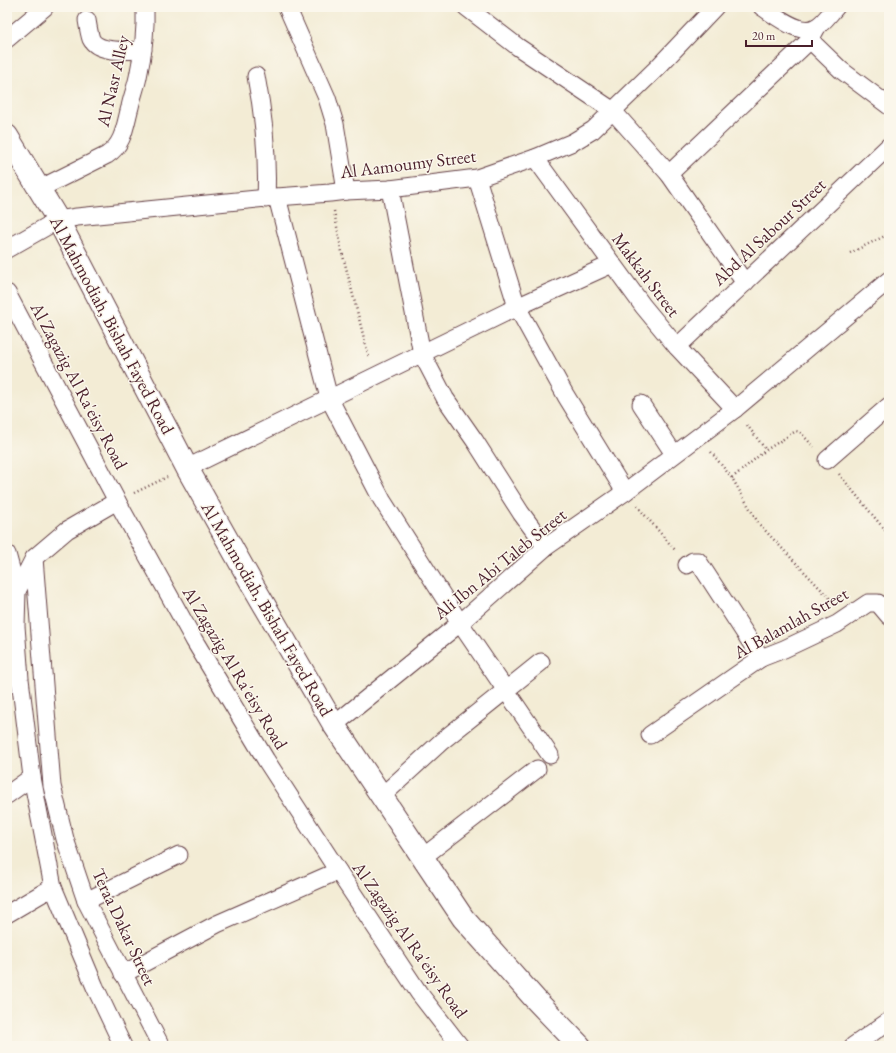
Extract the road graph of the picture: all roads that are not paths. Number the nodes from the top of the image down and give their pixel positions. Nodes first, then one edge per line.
1 (45, 7) edge
2 (145, 7) edge
3 (287, 7) edge
4 (466, 7) edge
5 (762, 7) edge
6 (836, 7) edge
7 (707, 9) edge
8 (87, 20) dead end
9 (814, 34) junction
10 (7, 39) edge
11 (143, 50) junction
12 (256, 76) dead end
13 (889, 106) edge
14 (612, 110) junction
15 (7, 136) edge
16 (889, 146) edge
17 (535, 158) junction
18 (669, 174) junction
19 (477, 178) junction
20 (39, 189) junction
21 (390, 189) junction
22 (338, 192) junction
23 (272, 198) junction
24 (53, 223) junction
25 (7, 249) edge
26 (612, 264) junction
27 (889, 280) edge
28 (745, 283) junction
29 (7, 293) edge
30 (517, 307) junction
31 (677, 347) junction
32 (422, 354) junction
33 (328, 398) junction
34 (641, 404) dead end
35 (889, 406) edge
36 (735, 409) junction
37 (674, 454) junction
38 (827, 460) dead end
39 (187, 468) junction
40 (625, 492) junction
41 (117, 501) junction
42 (546, 547) junction
43 (7, 554) edge
44 (34, 558) junction
45 (687, 565) road end
46 (17, 591) junction
47 (889, 616) edge
48 (460, 623) junction
49 (761, 658) junction
50 (541, 662) dead end
51 (505, 690) junction
52 (334, 725) junction
53 (650, 735) dead end
54 (550, 755) dead end
55 (537, 769) dead end
56 (32, 777) junction
57 (7, 795) edge
58 (382, 796) junction
59 (178, 855) dead end
60 (423, 857) junction
61 (338, 871) junction
62 (53, 887) junction
63 (86, 901) junction
64 (8, 915) edge
65 (123, 974) junction
66 (889, 1021) edge
67 (123, 1046) edge
68 (161, 1046) edge
69 (460, 1046) edge
70 (580, 1046) edge
71 (853, 1046) edge

1 - 10 street
2 - 11 street, Al Nasr Alley
3 - 22 street
4 - 14 street
5 - 9 street
6 - 9 street
7 - 14 street, Al Aamoumy Street
8 - 11 street
9 - 13 street
9 - 18 street
11 - 20 street, Al Nasr Alley
12 - 23 street
14 - 17 street, Al Aamoumy Street
14 - 18 street
15 - 20 street, Al Mahmodiah, Bishah Fayed Road
16 - 28 street, Abd Al Sabour Street
17 - 19 street, Al Aamoumy Street
17 - 26 street, Makkah Street
18 - 28 street
19 - 21 street, Al Aamoumy Street
19 - 30 street
20 - 24 street, Al Mahmodiah, Bishah Fayed Road
21 - 22 street, Al Aamoumy Street
21 - 32 street
22 - 23 street, Al Aamoumy Street
23 - 24 street, Al Aamoumy Street
23 - 33 street
24 - 25 street
24 - 39 street, Al Mahmodiah, Bishah Fayed Road
26 - 30 street
26 - 31 street, Makkah Street
27 - 36 street, Ali Ibn Abi Taleb Street
28 - 31 street, Abd Al Sabour Street
29 - 41 street, Al Zagazig Al Ra'eisy Road
30 - 32 street
30 - 40 street
31 - 36 street, Makkah Street
32 - 33 street
32 - 42 street
33 - 39 street
33 - 48 street
34 - 37 street
35 - 38 street
36 - 37 street, Ali Ibn Abi Taleb Street
37 - 40 street, Ali Ibn Abi Taleb Street
39 - 52 street, Al Mahmodiah, Bishah Fayed Road
40 - 42 street, Ali Ibn Abi Taleb Street
41 - 44 street
41 - 61 street, Al Zagazig Al Ra'eisy Road
42 - 48 street, Ali Ibn Abi Taleb Street
43 - 46 street
44 - 46 street
44 - 63 street, Teraa Dakar Street
45 - 49 street
46 - 56 street
47 - 49 street, Al Balamlah Street
48 - 51 street
48 - 52 street, Ali Ibn Abi Taleb Street
49 - 53 street, Al Balamlah Street
50 - 51 street
51 - 54 street
51 - 58 street
52 - 58 street, Al Mahmodiah, Bishah Fayed Road
55 - 60 street
56 - 57 street
56 - 62 street
58 - 60 street, Al Mahmodiah, Bishah Fayed Road
59 - 63 street
60 - 70 street, Al Mahmodiah, Bishah Fayed Road
61 - 65 street
61 - 69 street, Al Zagazig Al Ra'eisy Road
62 - 64 street
62 - 67 street
63 - 65 street, Teraa Dakar Street
65 - 68 street, Teraa Dakar Street
66 - 71 street

